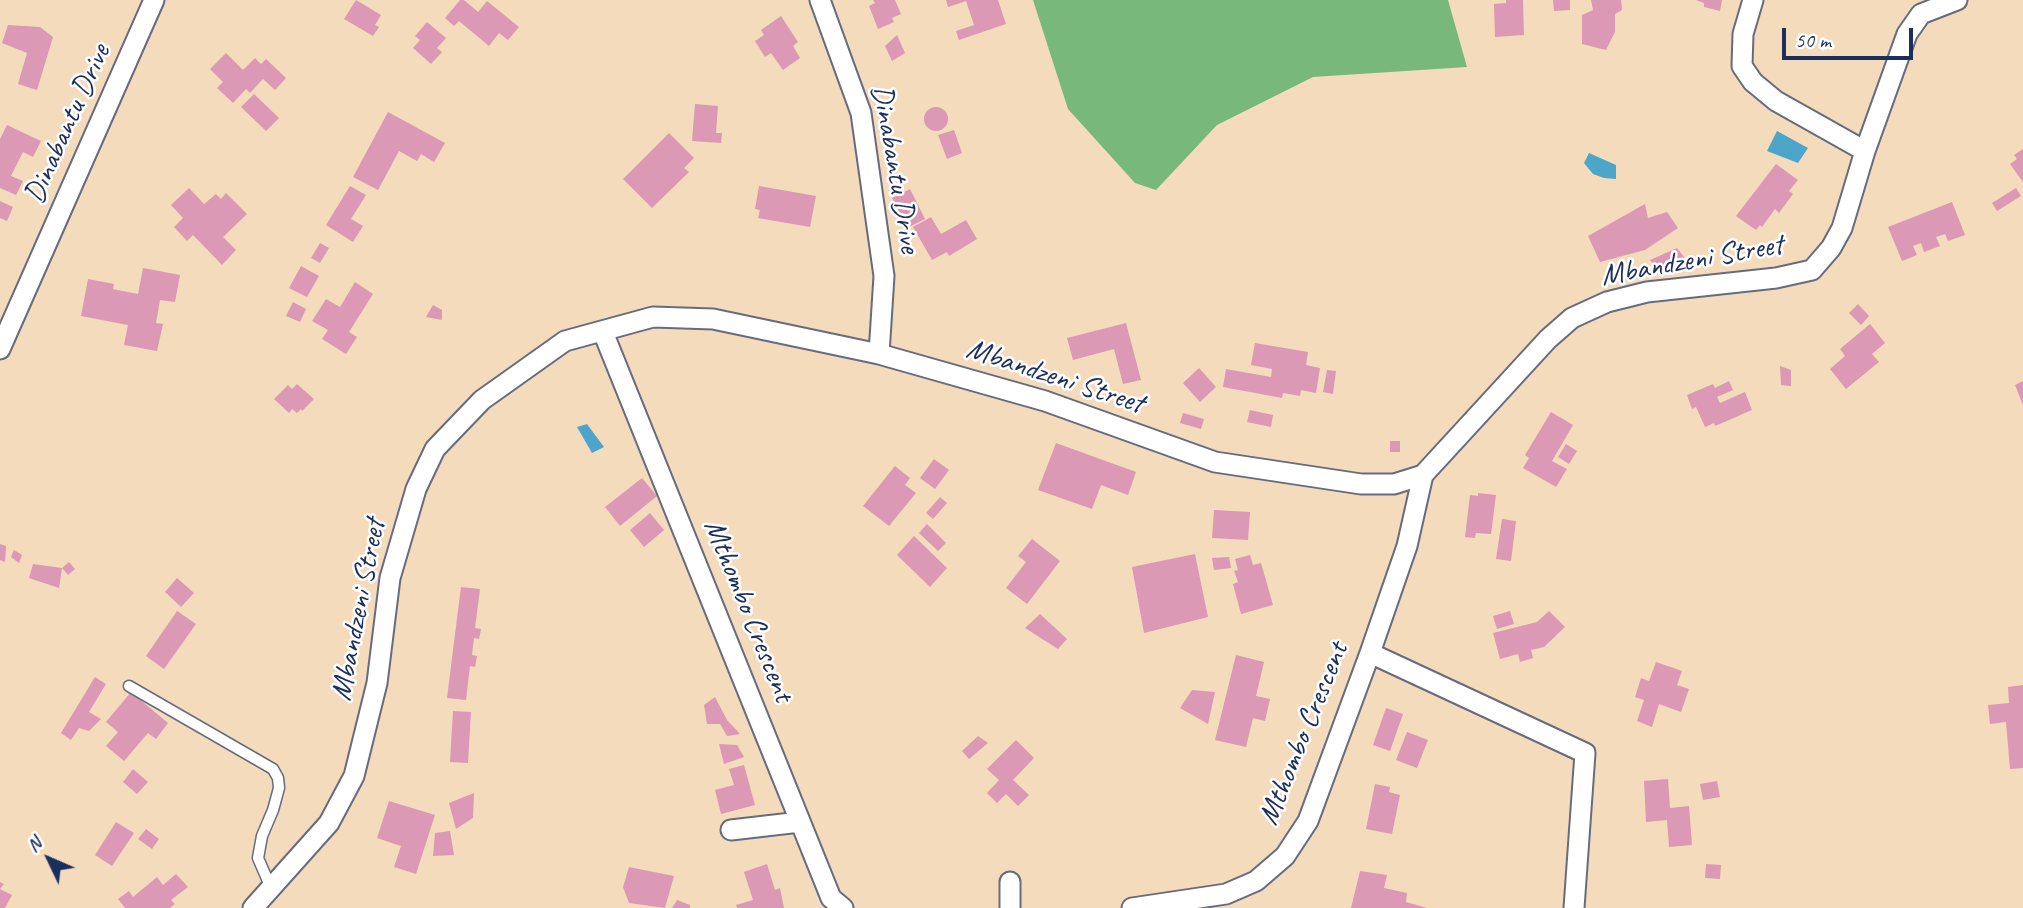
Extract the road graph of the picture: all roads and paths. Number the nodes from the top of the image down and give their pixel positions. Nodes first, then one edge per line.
1 (154, 0) edge
2 (820, 0) edge
3 (1753, 0) edge
4 (1957, 0) edge
5 (1866, 151) junction
6 (603, 332) junction
7 (0, 349) edge
8 (879, 354) junction
9 (1423, 475) junction
10 (1370, 653) junction
11 (129, 686) dead end
12 (800, 822) junction
13 (731, 830) dead end
14 (1010, 881) dead end
15 (271, 888) junction
16 (253, 908) edge
17 (843, 908) edge
18 (1010, 908) edge
19 (1132, 908) edge
20 (1574, 908) edge

1 - 7 street, Dinabantu Drive
2 - 8 street, Dinabantu Drive
3 - 5 street
4 - 5 street, Mbandzeni Street
5 - 9 street, Mbandzeni Street
6 - 8 street, Mbandzeni Street
6 - 12 street, Mthombo Crescent
6 - 15 street, Mbandzeni Street
8 - 9 street, Mbandzeni Street
9 - 10 street, Mthombo Crescent
10 - 19 street, Mthombo Crescent
10 - 20 street
11 - 15 lane
12 - 13 street
12 - 17 street, Mthombo Crescent
14 - 18 street
15 - 16 street, Mbandzeni Street

